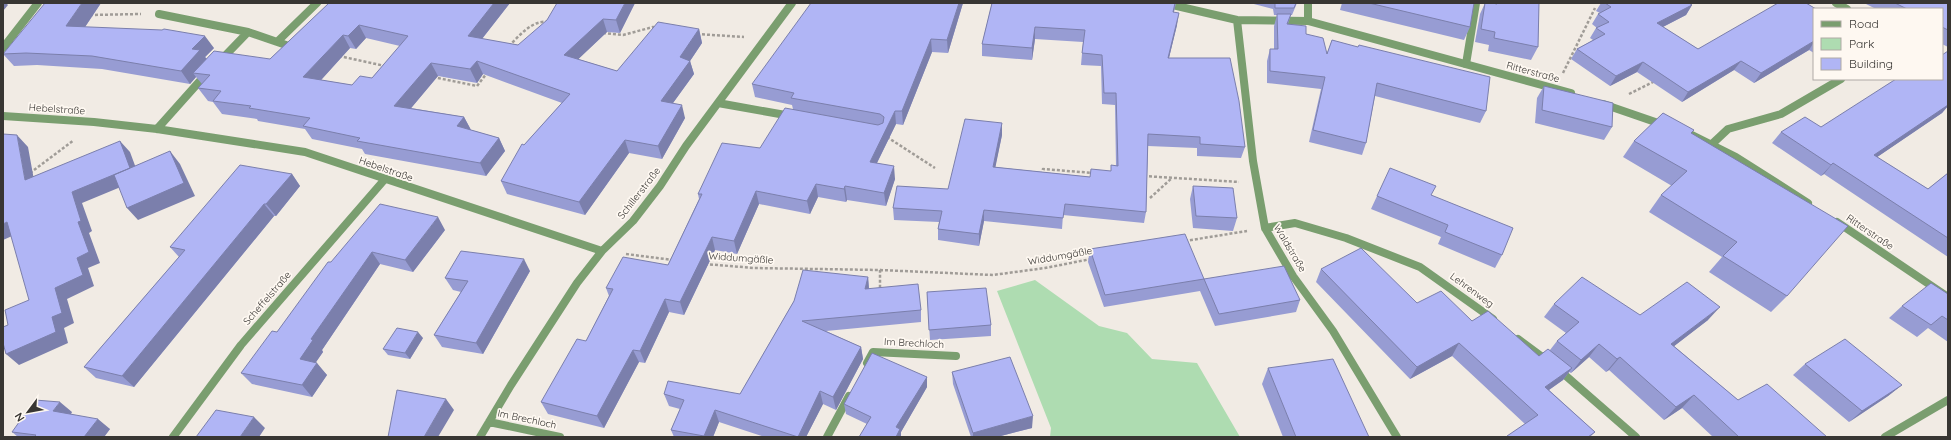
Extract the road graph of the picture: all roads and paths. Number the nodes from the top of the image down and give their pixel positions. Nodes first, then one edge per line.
1 (38, 3) edge
2 (317, 3) edge
3 (792, 3) edge
4 (1164, 3) edge
5 (1308, 3) edge
6 (1476, 3) edge
7 (1836, 3) edge
8 (1595, 8) dead end
9 (1845, 8) edge
10 (159, 14) joint
11 (82, 15) edge
12 (1237, 20) junction
13 (1308, 21) junction
14 (554, 24) edge
15 (661, 28) edge
16 (248, 32) junction
17 (597, 32) edge
18 (692, 33) edge
19 (767, 37) junction
20 (278, 41) junction
21 (286, 45) edge
22 (3, 48) edge
23 (508, 48) edge
24 (332, 55) edge
25 (1466, 64) junction
26 (386, 66) edge
27 (490, 69) edge
28 (430, 77) edge
29 (1657, 80) edge
30 (1839, 80) edge
31 (1556, 88) junction
32 (1578, 96) edge
33 (1593, 101) edge
34 (718, 104) junction
35 (1608, 106) junction
36 (3, 116) edge
37 (795, 117) edge
38 (94, 122) junction
39 (1670, 127) edge
40 (157, 129) junction
41 (1684, 132) edge
42 (886, 136) edge
43 (1712, 144) junction
44 (936, 168) dead end
45 (1097, 173) edge
46 (29, 174) dead end
47 (1142, 176) edge
48 (1172, 178) junction
49 (385, 180) junction
50 (1039, 182) edge
51 (1257, 183) junction
52 (1150, 198) dead end
53 (1815, 208) edge
54 (1829, 216) edge
55 (1265, 228) junction
56 (1180, 242) edge
57 (602, 250) junction
58 (1098, 258) edge
59 (678, 260) edge
60 (701, 263) edge
61 (880, 270) junction
62 (880, 292) edge
63 (1948, 296) edge
64 (956, 356) dead end
65 (862, 372) edge
66 (855, 385) edge
67 (1948, 400) edge
68 (489, 422) junction
69 (173, 437) edge
70 (480, 437) edge
71 (560, 437) edge
72 (827, 437) edge
73 (1397, 437) edge
74 (1636, 437) edge
75 (1885, 437) edge

1 - 22 street
2 - 20 street
3 - 19 street, Schillerstraße
4 - 12 street, Ritterstraße
5 - 13 street
6 - 25 street
7 - 9 street
8 - 31 path
10 - 11 path
10 - 16 street
12 - 13 street, Ritterstraße
12 - 51 street, Waldstraße
13 - 25 street, Ritterstraße
14 - 23 path
15 - 17 path
16 - 20 street
16 - 40 street
18 - 19 path
19 - 34 street, Schillerstraße
20 - 21 street
24 - 26 path
25 - 31 street, Ritterstraße
27 - 28 path
29 - 35 path
30 - 43 street
31 - 32 street, Ritterstraße
33 - 35 street
34 - 37 street
34 - 57 street, Schillerstraße
35 - 39 street
36 - 38 street, Hebelstraße
38 - 40 street, Hebelstraße
38 - 46 path
40 - 49 street, Hebelstraße
41 - 43 street
42 - 44 path
43 - 53 street
45 - 50 path
47 - 48 path
48 - 51 path
48 - 52 path
49 - 57 street, Hebelstraße
49 - 69 street, Scheffelstraße
51 - 55 street, Waldstraße
54 - 63 street, Ritterstraße
55 - 56 path
55 - 73 street, Waldstraße
55 - 74 street, Lehrenweg
57 - 59 path
57 - 68 street, Schillerstraße
58 - 61 path, Widdumgäßle
60 - 61 path, Widdumgäßle
61 - 62 path
64 - 65 street, Im Brechloch
66 - 72 street
67 - 75 street
68 - 70 street, Schillerstraße
68 - 71 street, Im Brechloch

